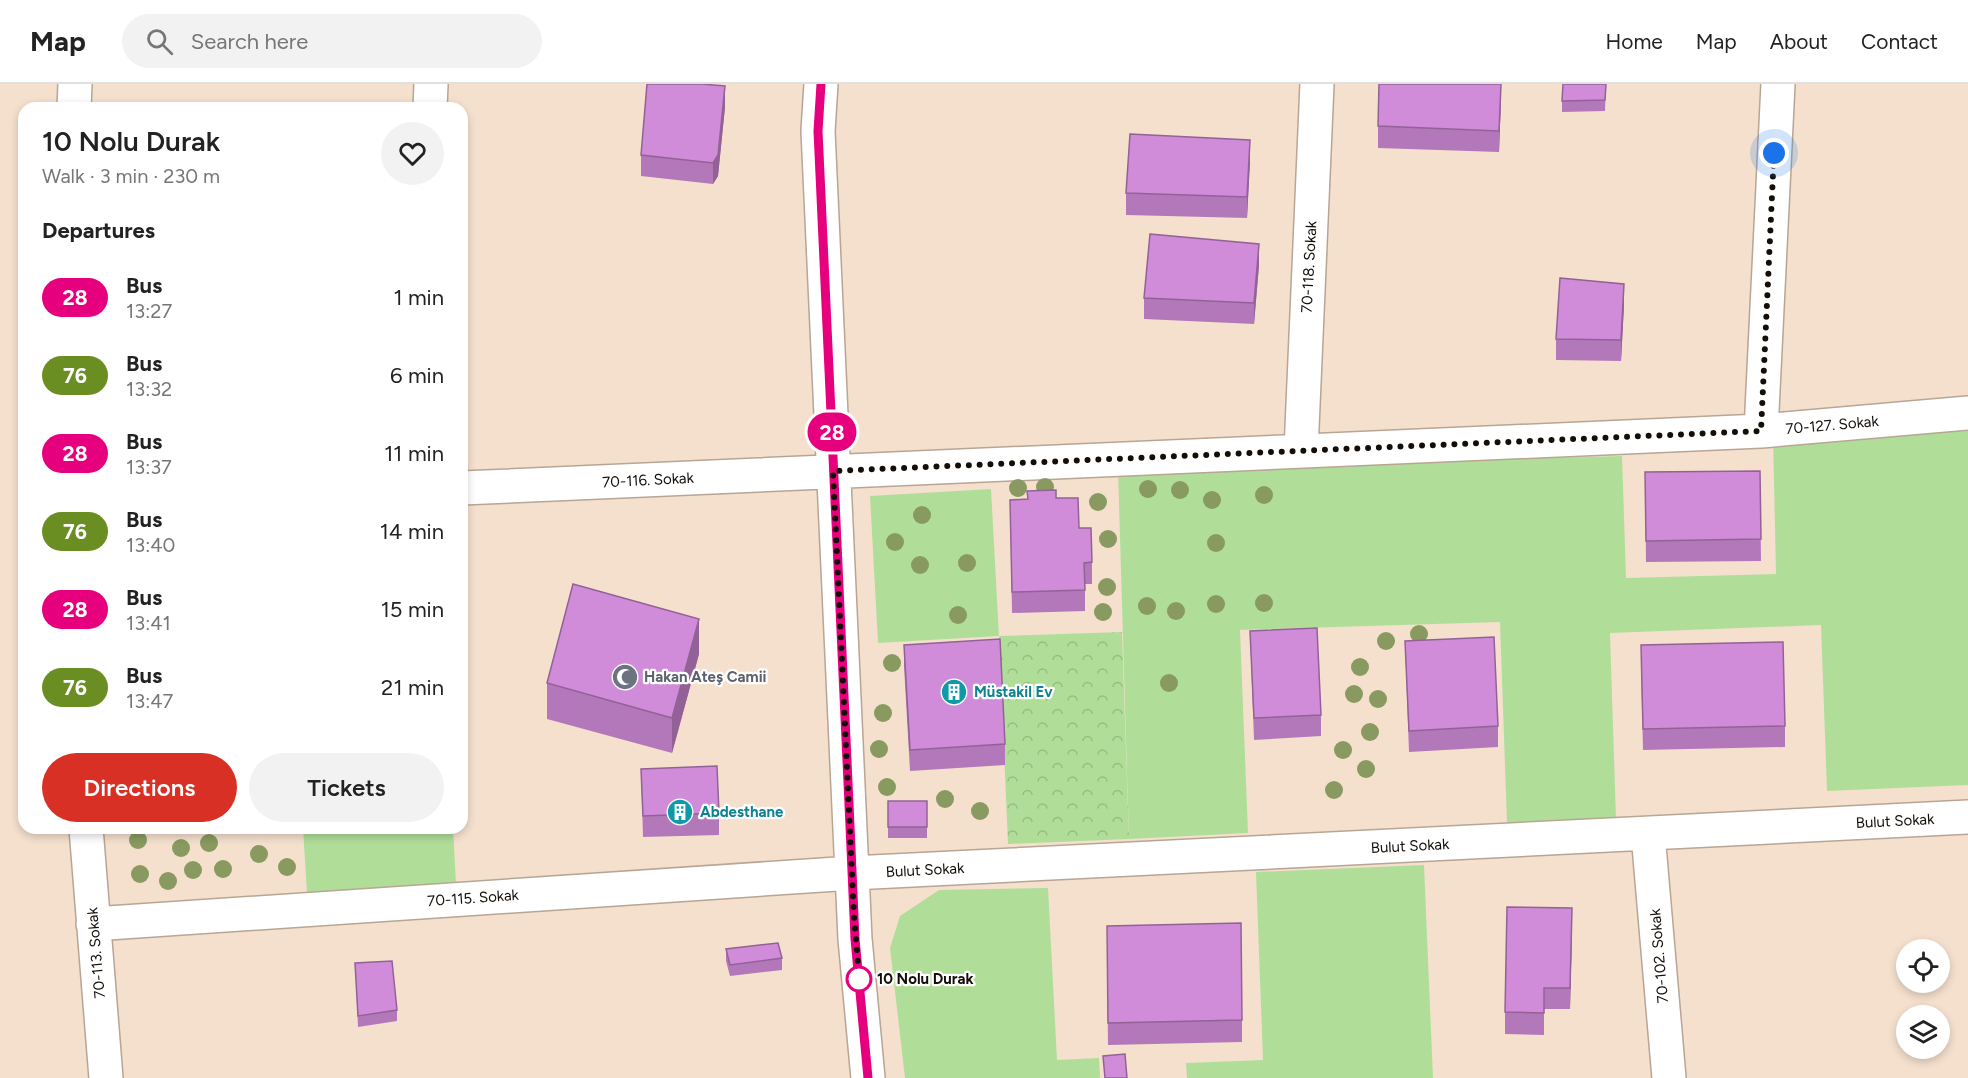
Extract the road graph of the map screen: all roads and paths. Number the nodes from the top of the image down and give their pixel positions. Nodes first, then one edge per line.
1 (75, 84) edge
2 (431, 84) edge
3 (821, 84) edge
4 (1317, 84) edge
5 (1778, 84) edge
6 (74, 102) edge
7 (430, 102) edge
8 (1968, 413) edge
9 (1761, 431) junction
10 (1301, 451) junction
11 (833, 471) junction
12 (468, 488) edge
13 (1968, 817) edge
14 (86, 834) edge
15 (1648, 834) junction
16 (852, 873) junction
17 (93, 924) junction
18 (106, 1078) edge
19 (868, 1078) edge
20 (1669, 1078) edge

1 - 6 street
2 - 7 street
3 - 11 street
4 - 10 street, 70-118. Sokak
5 - 9 street
8 - 9 street, 70-127. Sokak
9 - 10 street, 70-127. Sokak
10 - 11 street, 70-127. Sokak
11 - 12 street, 70-116. Sokak
11 - 16 street
13 - 15 street, Bulut Sokak
14 - 17 street, 70-113. Sokak
15 - 16 street, Bulut Sokak
15 - 20 street, 70-102. Sokak
16 - 17 street, 70-115. Sokak
16 - 19 street
17 - 18 street, 70-113. Sokak

